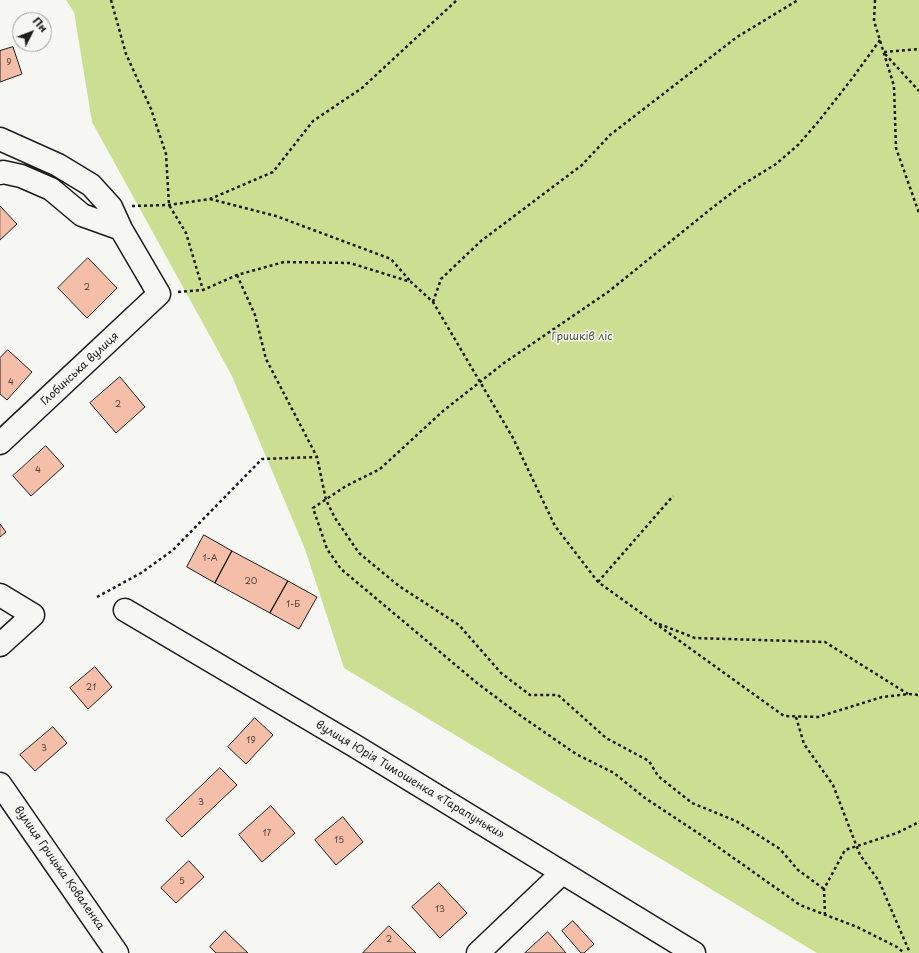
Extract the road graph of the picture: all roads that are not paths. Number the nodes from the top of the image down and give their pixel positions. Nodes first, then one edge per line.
1 (0, 138) edge
2 (0, 173) edge
3 (121, 229) junction
4 (0, 443) edge
5 (0, 595) edge
6 (125, 610) dead end
7 (0, 645) edge
8 (0, 784) edge
9 (562, 873) junction
10 (117, 953) edge
11 (478, 953) edge
12 (694, 953) edge

1 - 3 street
2 - 3 street
3 - 4 street, Глобинська вулиця
5 - 7 street
6 - 9 street, вулиця Юрія Тимошенка «Тарапуньки»
8 - 10 street, вулиця Грицька Коваленка
9 - 11 street
9 - 12 street, вулиця Юрія Тимошенка «Тарапуньки»

